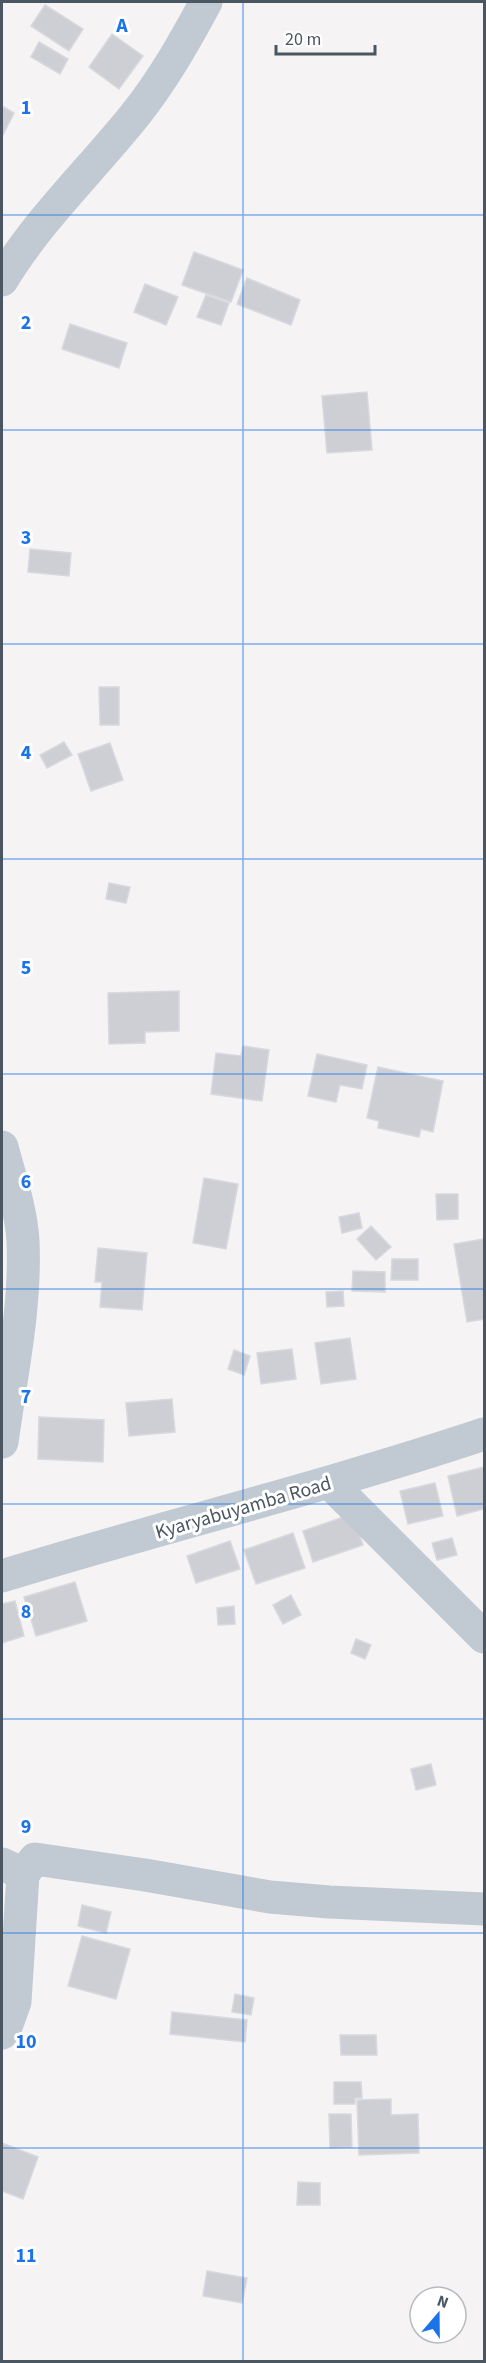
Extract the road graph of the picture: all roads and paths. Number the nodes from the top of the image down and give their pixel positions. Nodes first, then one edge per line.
1 (206, 2) edge
2 (2, 280) edge
3 (2, 1147) edge
4 (484, 1434) edge
5 (2, 1442) edge
6 (330, 1483) junction
7 (2, 1576) edge
8 (484, 1637) edge
9 (12, 1869) edge
10 (484, 1909) edge
11 (2, 2032) edge

1 - 2 street
3 - 5 street
4 - 6 street, Kyaryabuyamba Road
6 - 7 street, Kyaryabuyamba Road
6 - 8 street
9 - 10 street
9 - 11 street

